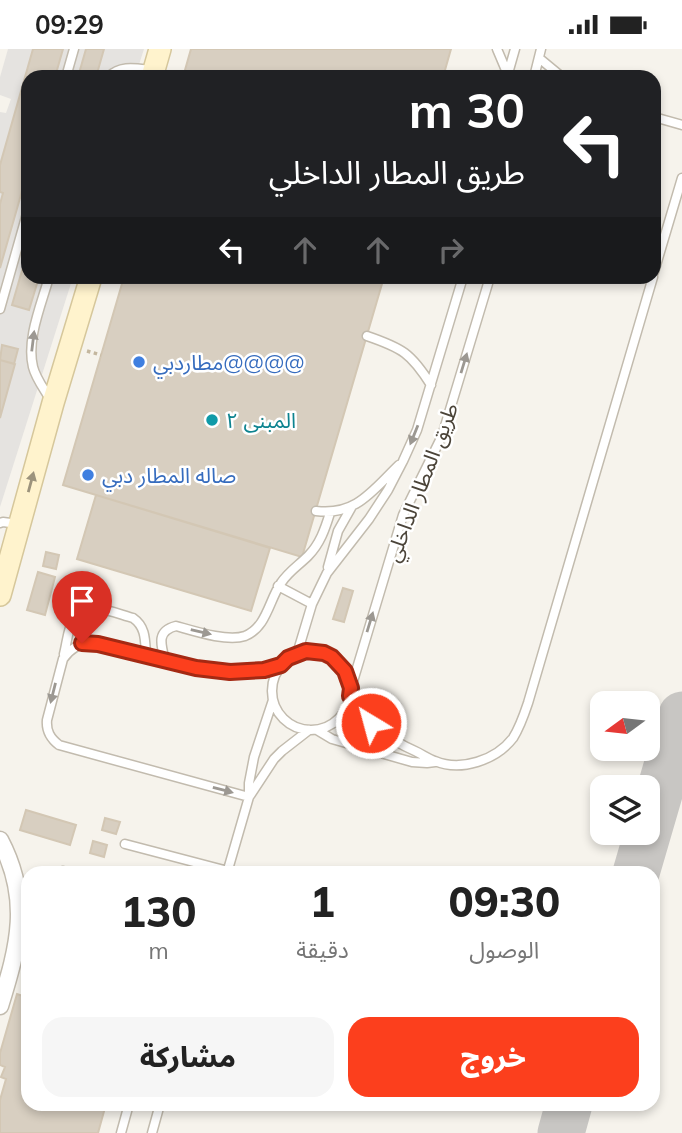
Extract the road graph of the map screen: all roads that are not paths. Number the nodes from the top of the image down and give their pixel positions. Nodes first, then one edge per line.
1 (74, 49) edge
2 (160, 49) edge
3 (497, 49) edge
4 (515, 49) edge
5 (540, 53) edge
6 (68, 70) edge
7 (118, 70) edge
8 (139, 70) edge
9 (154, 70) edge
10 (505, 70) edge
11 (509, 70) edge
12 (536, 70) edge
13 (556, 70) edge
14 (661, 119) edge
15 (682, 125) edge
16 (682, 178) edge
17 (21, 232) edge
18 (661, 250) edge
19 (47, 284) edge
20 (89, 284) edge
21 (461, 284) edge
22 (488, 284) edge
23 (651, 284) edge
24 (3, 289) edge
25 (0, 309) edge
26 (367, 336) dead end
27 (431, 385) junction
28 (52, 403) junction
29 (404, 461) junction
30 (351, 508) junction
31 (316, 511) dead end
32 (330, 513) junction
33 (10, 524) edge
34 (327, 573) junction
35 (278, 586) junction
36 (0, 595) edge
37 (312, 604) junction
38 (297, 654) junction
39 (146, 655) junction
40 (63, 659) junction
41 (165, 660) junction
42 (281, 665) junction
43 (350, 692) junction
44 (273, 700) junction
45 (313, 730) junction
46 (435, 762) junction
47 (249, 797) junction
48 (0, 840) edge
49 (125, 844) dead end
50 (205, 866) edge
51 (229, 866) edge
52 (0, 1006) edge
53 (127, 1111) edge
54 (158, 1111) edge
55 (121, 1133) edge
56 (152, 1133) edge

1 - 6 lane
2 - 9 street
3 - 10 lane
4 - 11 lane
5 - 12 lane
5 - 13 lane
7 - 8 lane
14 - 15 lane
16 - 18 lane
17 - 24 lane
28 -> 19 lane
20 - 28 street
21 - 27 lane, طريق المطار الداخلي
43 -> 22 lane, طريق المطار الداخلي
23 - 46 lane
24 - 25 lane
26 - 27 lane
27 -> 29 lane, طريق المطار الداخلي
33 -> 28 street
29 - 30 lane
29 - 34 lane, طريق المطار الداخلي
30 - 32 lane
30 - 34 lane
31 - 32 lane
32 - 35 lane
33 - 36 street
34 - 37 lane, طريق المطار الداخلي
35 - 37 lane
41 -> 35 lane
37 - 38 lane, طريق المطار الداخلي
38 - 42 lane
38 - 43 lane
39 - 40 lane
39 - 40 lane
39 - 41 lane
40 -> 47 lane
41 - 42 lane
42 - 44 lane, طريق المطار الداخلي
43 - 45 lane, طريق المطار الداخلي
43 - 46 lane
44 - 45 lane
44 - 47 lane, طريق المطار الداخلي
45 - 46 lane
45 - 47 lane, طريق المطار الداخلي
47 - 51 lane, طريق المطار الداخلي
48 - 52 street
49 - 50 lane
53 - 55 lane
54 - 56 lane

